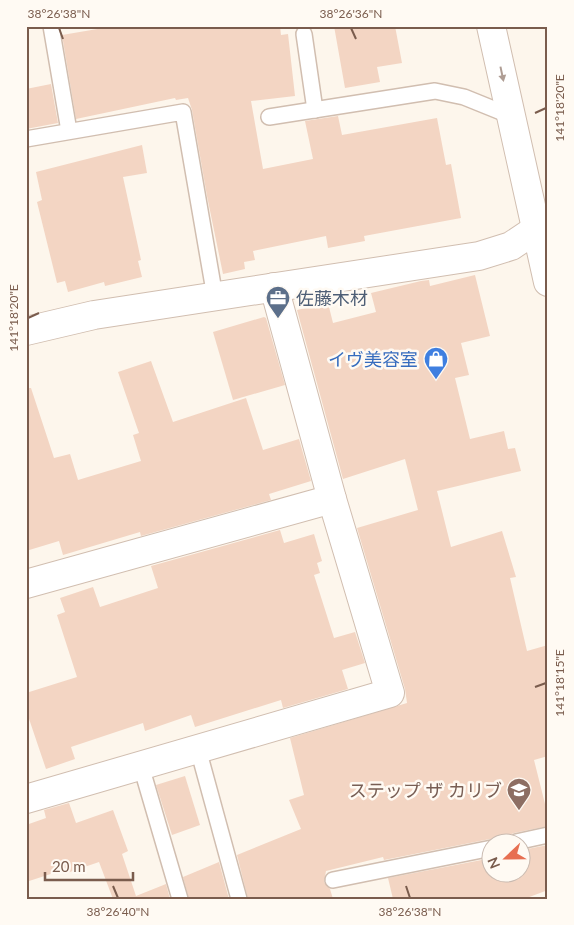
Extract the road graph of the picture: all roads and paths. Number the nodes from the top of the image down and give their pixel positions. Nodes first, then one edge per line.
1 (51, 26) edge
2 (491, 26) edge
3 (304, 34) dead end
4 (315, 110) junction
5 (511, 116) junction
6 (268, 117) dead end
7 (69, 131) junction
8 (26, 139) edge
9 (542, 226) edge
10 (548, 282) edge
11 (274, 287) junction
12 (215, 297) junction
13 (26, 330) edge
14 (332, 499) junction
15 (26, 584) edge
16 (198, 749) junction
17 (141, 766) junction
18 (26, 799) edge
19 (548, 835) edge
20 (532, 838) edge
21 (482, 850) edge
22 (332, 880) dead end
23 (180, 899) edge
24 (239, 899) edge

1 - 7 lane
2 -> 5 street
3 - 4 lane
4 - 5 lane
4 - 6 lane
5 - 9 street
7 - 8 lane
7 - 12 lane
9 - 10 street
9 - 11 street
11 - 12 street
11 - 14 street
12 - 13 street
14 - 15 street
14 - 16 street
16 - 17 street
16 - 24 lane
17 - 18 street
17 - 23 lane
19 - 20 lane
21 - 22 lane

